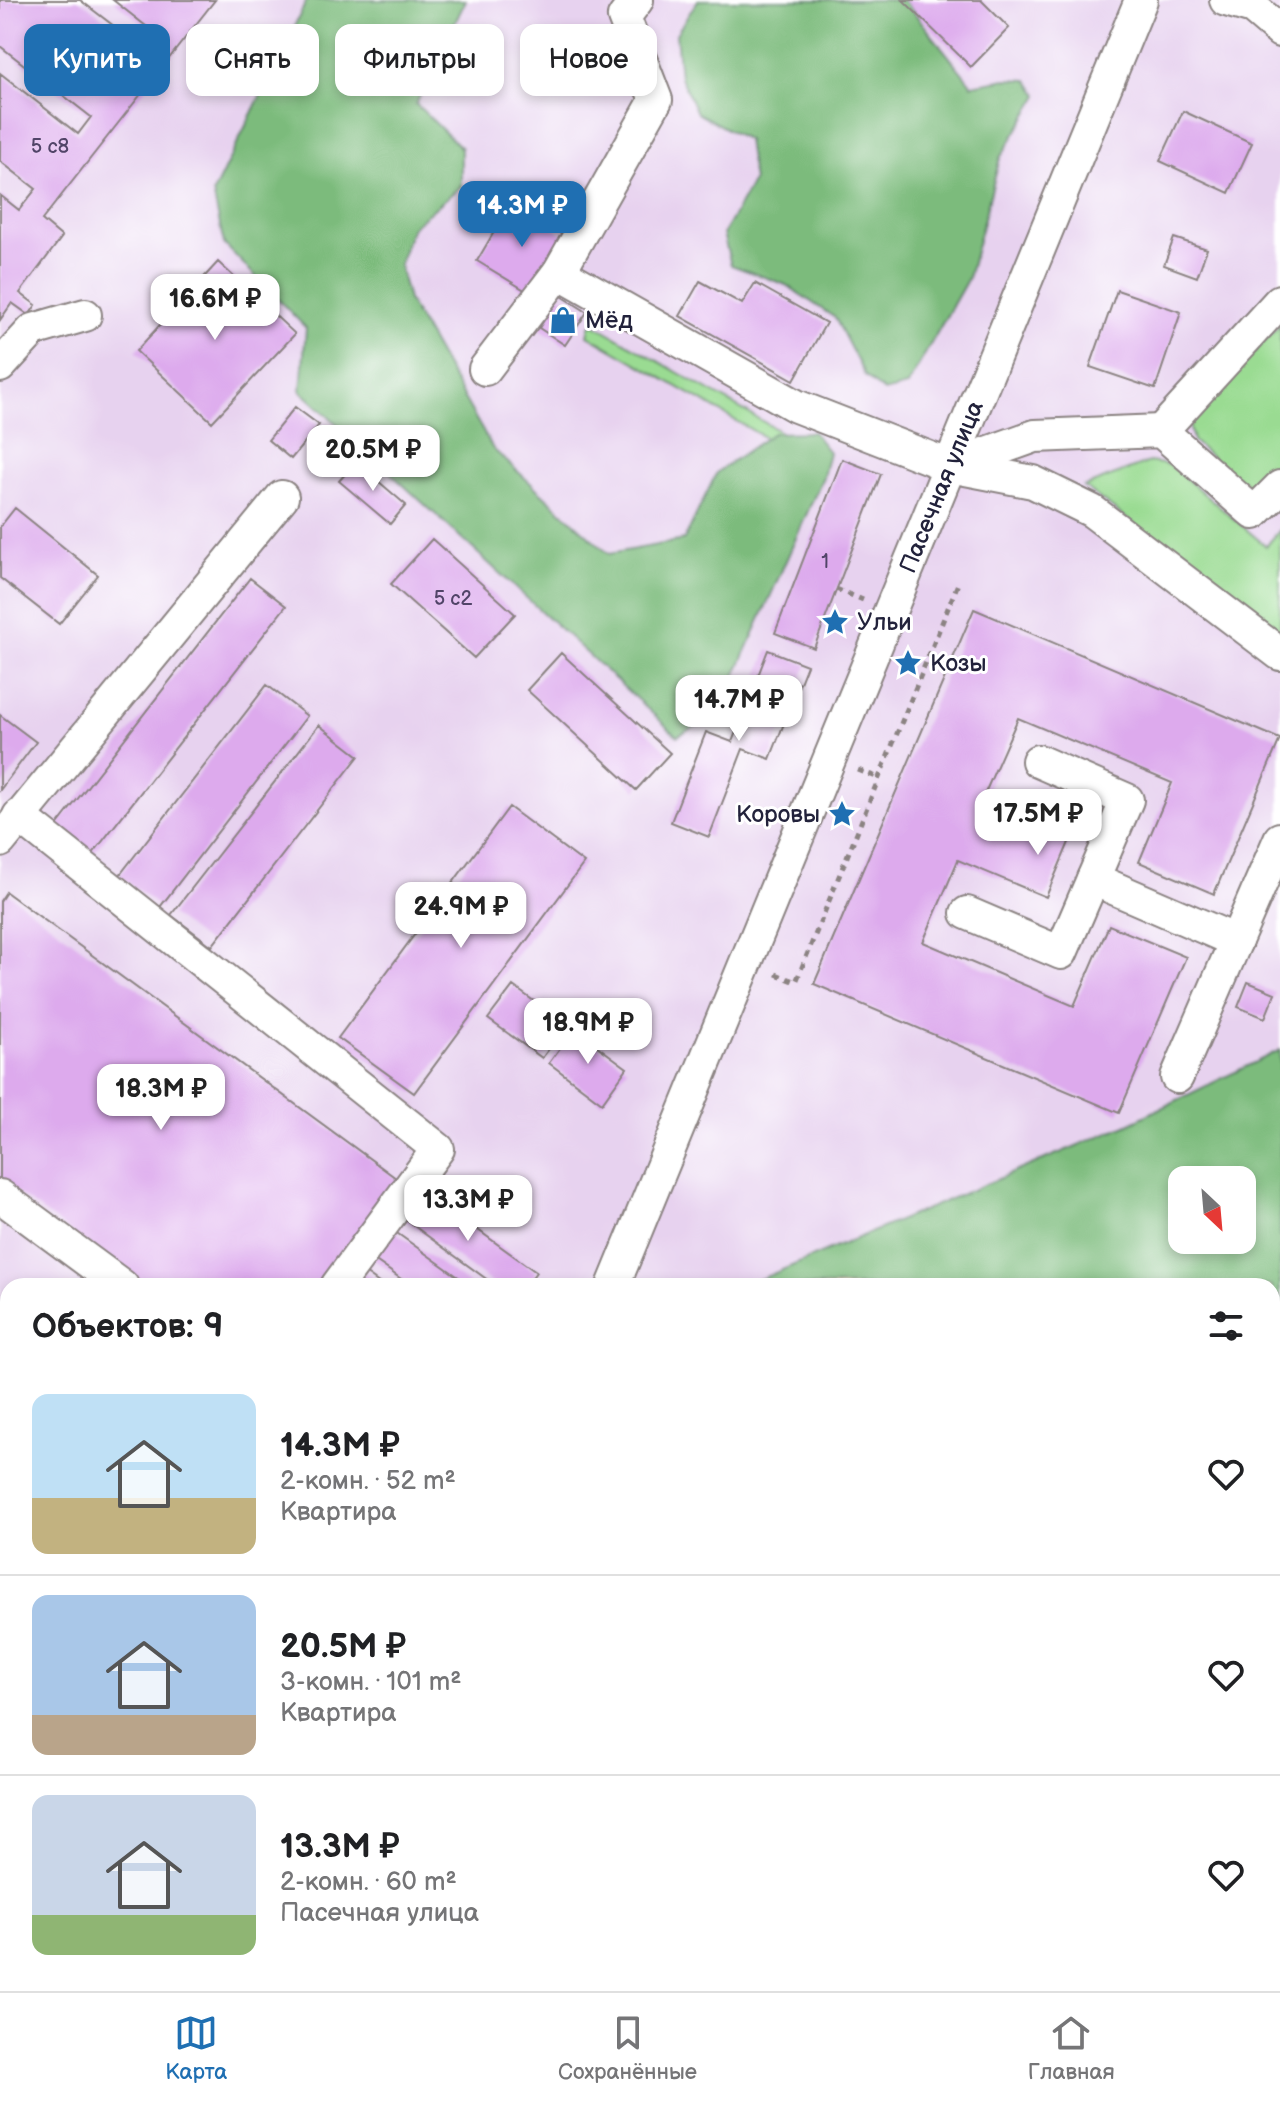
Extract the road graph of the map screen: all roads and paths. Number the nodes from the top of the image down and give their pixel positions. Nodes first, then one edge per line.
1 (637, 0) edge
2 (1141, 0) edge
3 (1226, 0) edge
4 (1280, 31) edge
5 (559, 272) junction
6 (1280, 301) edge
7 (85, 315) dead end
8 (0, 366) edge
9 (485, 369) dead end
10 (1161, 431) junction
11 (950, 466) junction
12 (1280, 487) edge
13 (282, 497) dead end
14 (959, 581) dead end
15 (1280, 654) edge
16 (1038, 761) dead end
17 (10, 828) edge
18 (1280, 839) edge
19 (1093, 879) junction
20 (967, 913) dead end
21 (1236, 941) junction
22 (746, 962) junction
23 (1177, 1077) dead end
24 (0, 1196) edge
25 (111, 1278) edge
26 (343, 1278) edge
27 (616, 1278) edge

1 - 5 street
2 - 11 street, Пасечная улица
3 - 4 street
5 - 9 street
5 - 11 street
6 - 10 street
7 - 8 street
10 - 11 street
10 - 12 street
11 - 15 street
11 - 22 street, Пасечная улица
13 - 17 street
14 - 22 path
16 - 19 street
17 - 26 street
18 - 21 street
19 - 20 street
19 - 21 street
21 - 23 street
22 - 27 street, Пасечная улица
24 - 25 street

